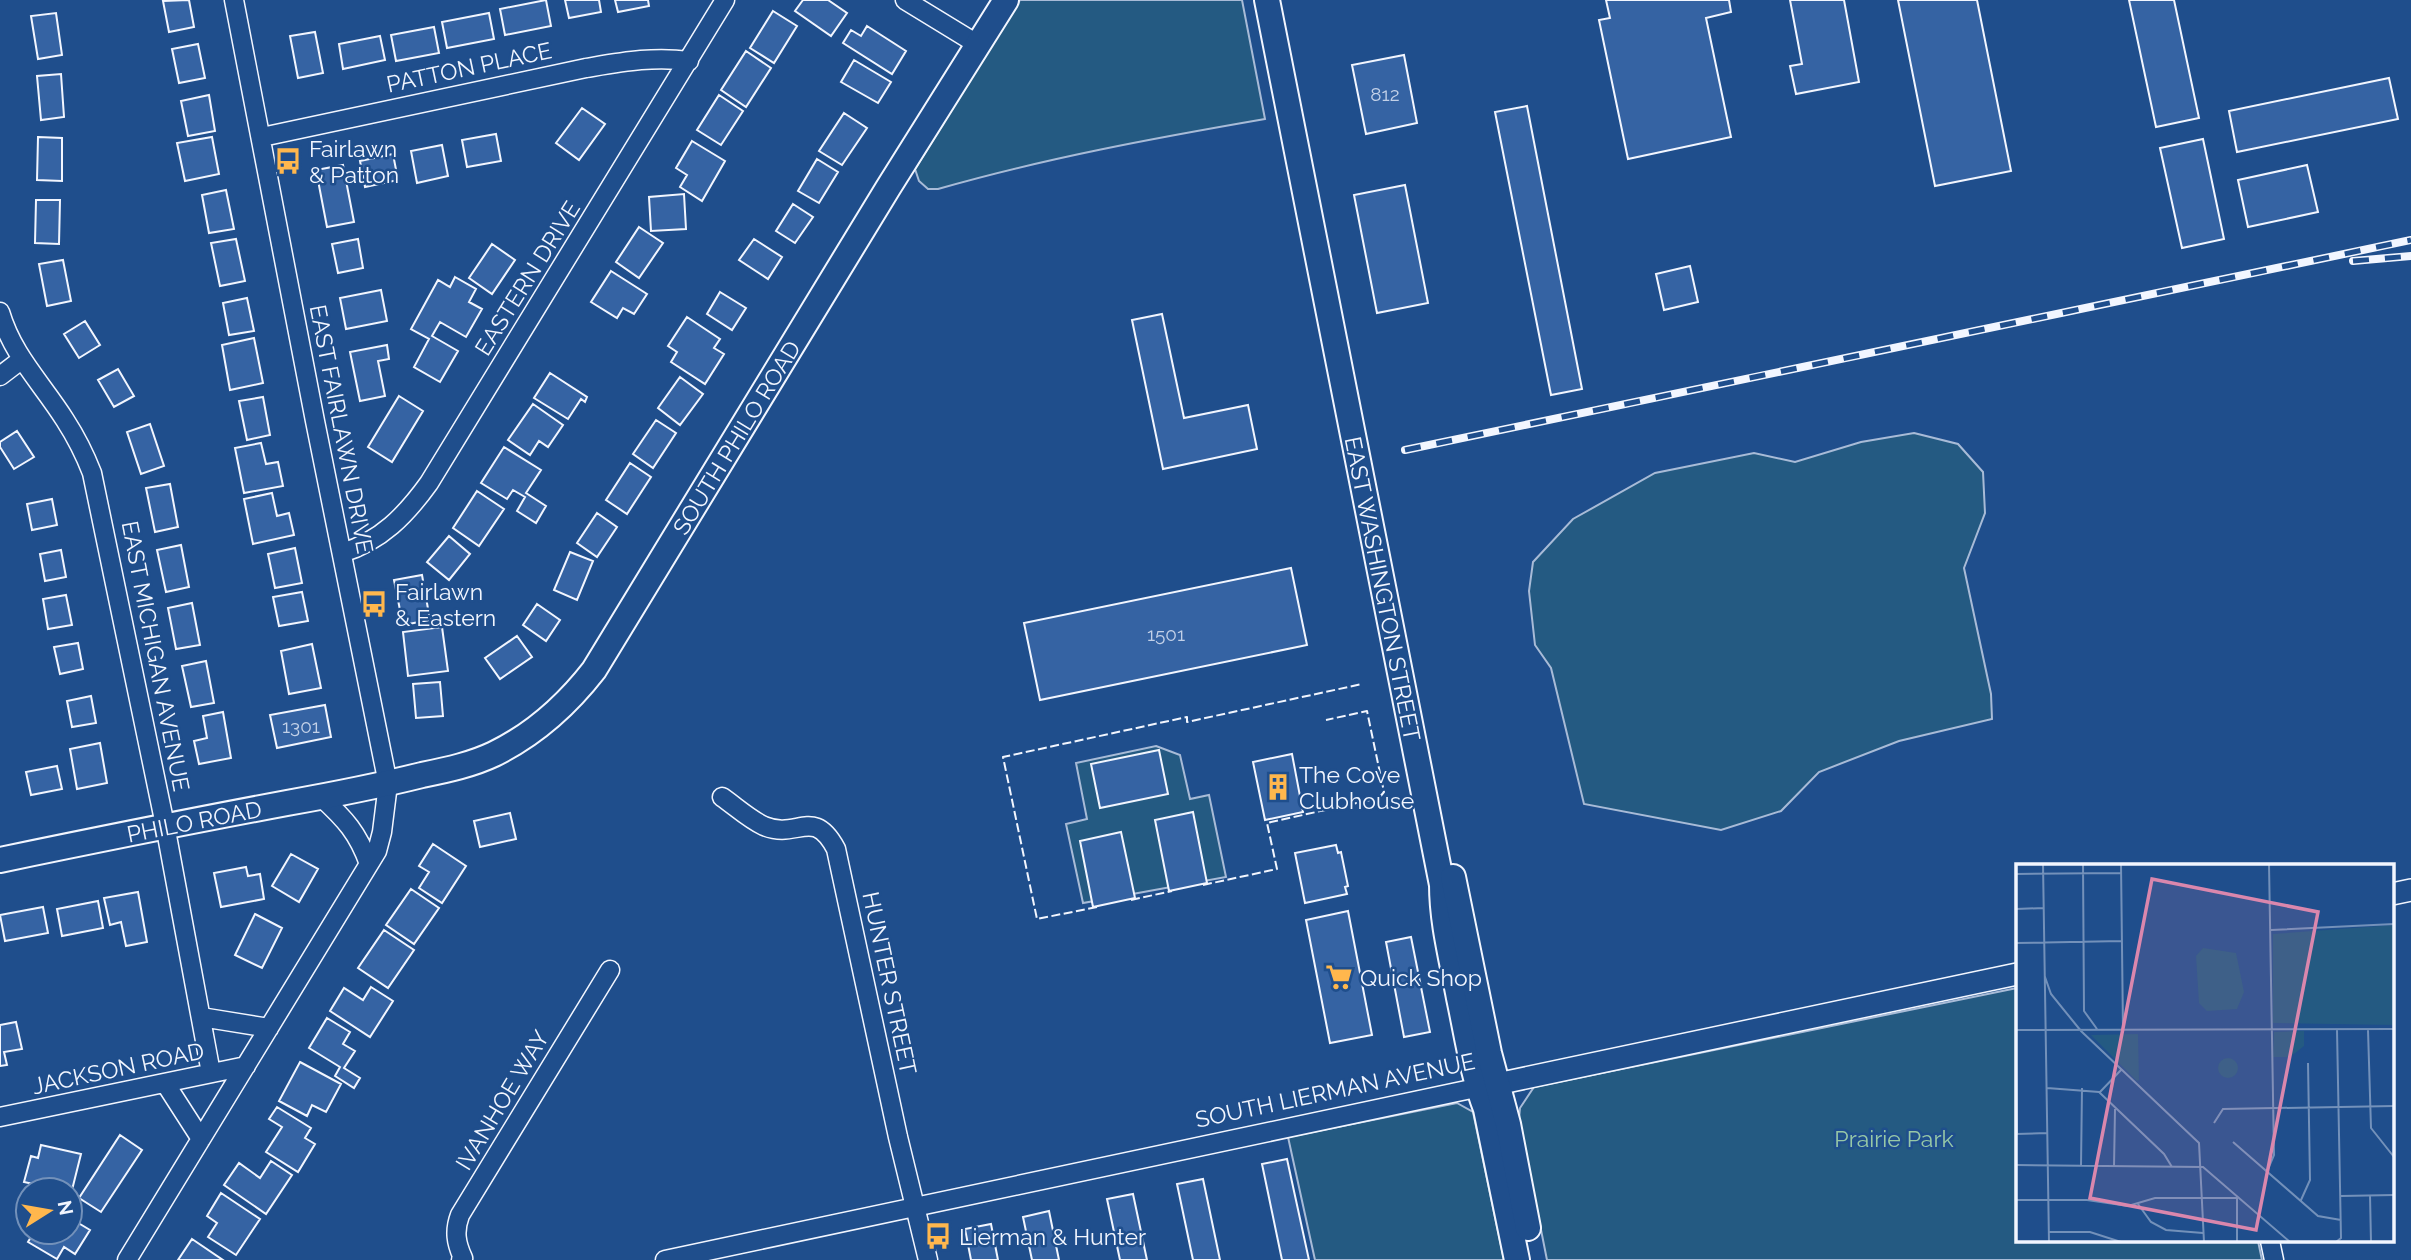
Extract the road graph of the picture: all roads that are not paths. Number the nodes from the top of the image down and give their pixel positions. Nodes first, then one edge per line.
1 (234, 0) edge
2 (725, 0) edge
3 (905, 0) edge
4 (1006, 0) edge
5 (1274, 1) edge
6 (977, 44) junction
7 (689, 61) junction
8 (262, 137) junction
9 (0, 312) edge
10 (21, 360) junction
11 (0, 376) edge
12 (342, 553) junction
13 (388, 784) junction
14 (321, 797) junction
15 (722, 797) dead end
16 (165, 825) junction
17 (0, 860) edge
18 (369, 864) junction
19 (610, 970) dead end
20 (2016, 974) edge
21 (201, 1017) junction
22 (269, 1028) junction
23 (246, 1066) junction
24 (211, 1073) junction
25 (165, 1083) junction
26 (1487, 1086) junction
27 (0, 1117) edge
28 (201, 1139) junction
29 (916, 1206) junction
30 (2270, 1242) edge
31 (463, 1259) edge
32 (127, 1260) edge
33 (665, 1260) edge
34 (928, 1260) edge
35 (1517, 1260) edge
36 (1534, 1260) edge
37 (2274, 1260) edge

1 - 8 street, EAST FAIRLAWN DRIVE
2 - 7 street, EASTERN DRIVE
3 - 6 street
4 - 6 main road, SOUTH PHILO ROAD
5 - 26 main road, EAST WASHINGTON STREET
6 - 13 main road, SOUTH PHILO ROAD
7 - 8 street, PATTON PLACE
7 - 12 street, EASTERN DRIVE
8 - 12 street, EAST FAIRLAWN DRIVE
9 - 10 street, EAST MICHIGAN AVENUE
10 - 11 street
10 - 16 street, EAST MICHIGAN AVENUE
12 - 13 street, EAST FAIRLAWN DRIVE
13 - 14 main road, PHILO ROAD
13 - 18 street, EAST FAIRLAWN DRIVE
14 - 16 main road, PHILO ROAD
14 - 18 street
15 - 29 street, HUNTER STREET
16 - 17 main road, PHILO ROAD
16 - 21 street, EAST MICHIGAN AVENUE
18 - 22 street, EAST FAIRLAWN DRIVE
19 - 31 street, IVANHOE WAY
20 - 26 street, SOUTH LIERMAN AVENUE
21 - 22 street
21 - 24 street, EAST MICHIGAN AVENUE
22 - 23 street, EAST FAIRLAWN DRIVE
23 - 24 street, JACKSON ROAD
23 - 28 street, EAST FAIRLAWN DRIVE
24 - 25 street, JACKSON ROAD
25 - 27 street, JACKSON ROAD
25 - 28 street
26 - 29 street, SOUTH LIERMAN AVENUE
26 - 35 main road, EAST WASHINGTON STREET
26 - 36 main road, EAST WASHINGTON STREET
28 - 32 street, EAST FAIRLAWN DRIVE
29 - 33 street, SOUTH LIERMAN AVENUE
29 - 34 street, HUNTER STREET
30 - 37 street

